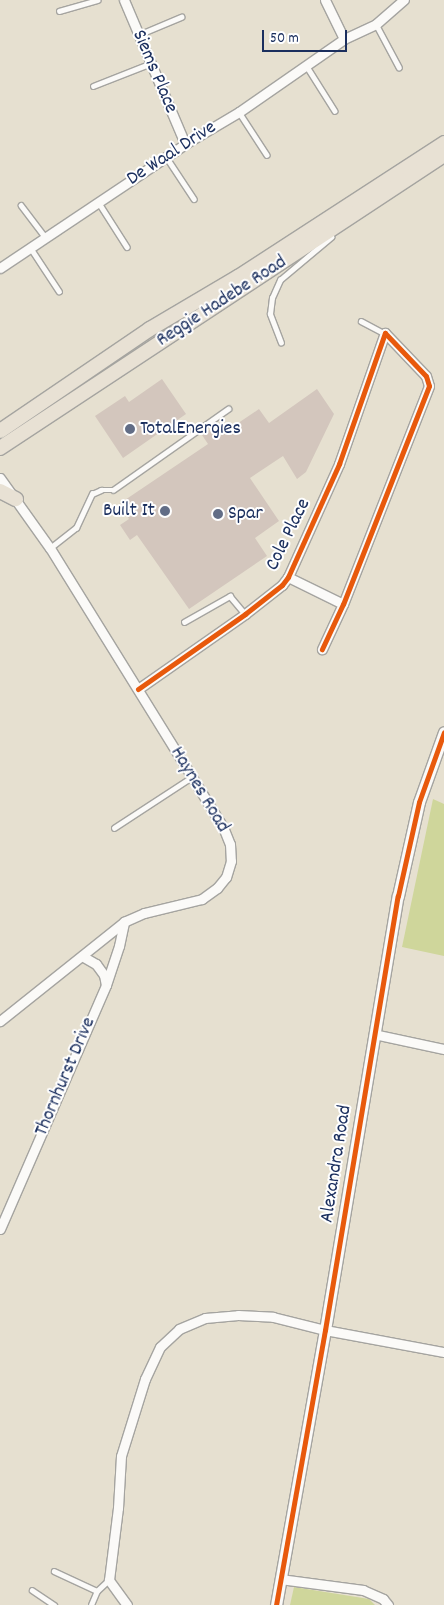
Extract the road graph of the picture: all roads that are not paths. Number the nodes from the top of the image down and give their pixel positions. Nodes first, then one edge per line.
1 (97, 0) edge
2 (124, 0) edge
3 (325, 0) edge
4 (404, 0) edge
5 (59, 11) dead end
6 (181, 17) dead end
7 (376, 24) junction
8 (138, 35) junction
9 (344, 39) junction
10 (149, 64) junction
11 (306, 65) junction
12 (400, 67) dead end
13 (93, 86) dead end
14 (335, 111) dead end
15 (239, 112) junction
16 (444, 143) edge
17 (185, 144) junction
18 (267, 155) dead end
19 (444, 155) edge
20 (166, 158) junction
21 (194, 199) dead end
22 (99, 203) junction
23 (22, 205) dead end
24 (346, 218) junction
25 (46, 238) junction
26 (127, 247) dead end
27 (30, 248) junction
28 (0, 268) edge
29 (59, 291) dead end
30 (361, 322) dead end
31 (385, 333) junction
32 (281, 343) dead end
33 (228, 409) dead end
34 (2, 428) edge
35 (0, 448) edge
36 (0, 478) edge
37 (0, 491) edge
38 (16, 500) junction
39 (50, 548) junction
40 (288, 577) junction
41 (343, 604) junction
42 (245, 614) junction
43 (184, 622) dead end
44 (322, 649) dead end
45 (138, 689) junction
46 (444, 732) edge
47 (192, 777) junction
48 (114, 828) dead end
49 (124, 922) junction
50 (82, 956) junction
51 (106, 985) junction
52 (0, 1021) edge
53 (374, 1034) junction
54 (444, 1049) edge
55 (0, 1229) edge
56 (325, 1330) junction
57 (444, 1352) edge
58 (54, 1571) dead end
59 (280, 1578) junction
60 (109, 1580) junction
61 (32, 1590) dead end
62 (97, 1591) junction
63 (54, 1605) edge
64 (91, 1605) edge
65 (127, 1605) edge
66 (276, 1605) edge
67 (388, 1605) edge

1 - 5 lane
2 - 8 street, Siems Place
3 - 9 street
4 - 7 street, De Waal Drive
6 - 8 lane
7 - 9 street, De Waal Drive
7 - 12 lane
8 - 10 street, Siems Place
9 - 11 street, De Waal Drive
10 - 13 lane
10 - 17 street, Siems Place
11 - 14 lane
11 - 15 street, De Waal Drive
15 - 17 street, De Waal Drive
15 - 18 lane
16 - 34 main road, Reggie Hadebe Road
17 - 20 street, De Waal Drive
19 - 24 main road, Reggie Hadebe Road
20 - 21 lane
20 - 22 street, De Waal Drive
22 - 25 street, De Waal Drive
22 - 26 lane
23 - 25 lane
24 - 32 lane
24 - 35 main road, Reggie Hadebe Road
25 - 27 street, De Waal Drive
27 - 28 street, De Waal Drive
27 - 29 lane
30 - 31 lane
31 - 40 street, Cole Place
31 - 41 street
33 - 39 lane
36 - 38 street, Haynes Road
37 - 38 main road
38 - 39 street, Haynes Road
39 - 45 street, Haynes Road
40 - 41 street
40 - 42 street, Cole Place
41 - 44 street
42 - 43 lane
42 - 45 street, Cole Place
45 - 47 street, Haynes Road
46 - 53 street, Alexandra Road
47 - 48 lane
47 - 49 street, Haynes Road
49 - 50 street, Haynes Road
49 - 51 street, Thornhurst Drive
50 - 51 street
50 - 52 street, Haynes Road
51 - 55 street, Thornhurst Drive
53 - 54 street
53 - 56 street, Alexandra Road
56 - 57 street
56 - 59 street, Alexandra Road
56 - 60 street
58 - 62 lane
59 - 66 street, Alexandra Road
59 - 67 street
60 - 62 lane
60 - 65 street
61 - 63 lane
62 - 64 lane

